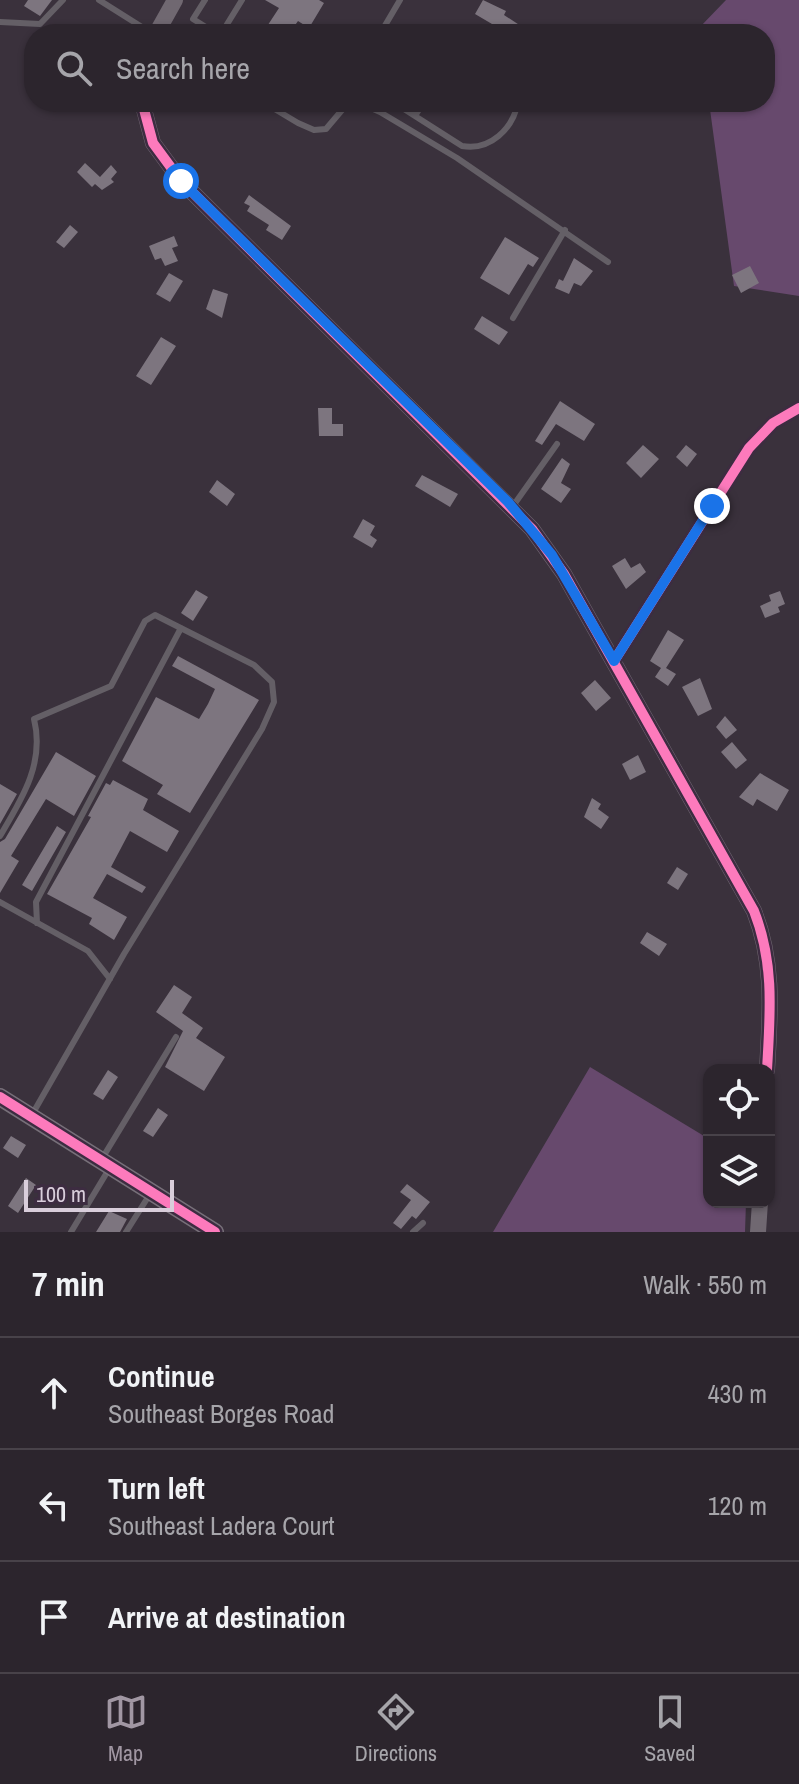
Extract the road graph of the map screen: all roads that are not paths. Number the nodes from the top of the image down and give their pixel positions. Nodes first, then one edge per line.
1 (63, 0) edge
2 (99, 0) edge
3 (175, 0) edge
4 (205, 0) edge
5 (242, 0) edge
6 (400, 0) edge
7 (0, 22) edge
8 (139, 24) edge
9 (161, 24) edge
10 (202, 24) edge
11 (226, 24) edge
12 (386, 24) edge
13 (145, 112) edge
14 (281, 112) edge
15 (340, 112) edge
16 (380, 112) edge
17 (409, 112) edge
18 (418, 112) edge
19 (513, 112) edge
20 (415, 116) junction
21 (565, 230) junction
22 (608, 262) dead end
23 (513, 318) dead end
24 (799, 408) edge
25 (557, 444) dead end
26 (512, 507) junction
27 (181, 628) junction
28 (614, 661) junction
29 (0, 836) edge
30 (0, 902) edge
31 (37, 923) junction
32 (110, 979) junction
33 (176, 1037) dead end
34 (767, 1064) edge
35 (0, 1097) edge
36 (31, 1116) junction
37 (106, 1163) junction
38 (151, 1192) junction
39 (760, 1208) edge
40 (423, 1223) dead end
41 (71, 1232) edge
42 (126, 1232) edge
43 (215, 1232) edge
44 (413, 1232) edge
45 (758, 1232) edge

1 - 7 lane
2 - 8 lane
3 - 9 street
4 - 10 lane
5 - 11 lane
6 - 12 lane
13 - 26 street
14 - 15 lane
16 - 21 lane
17 - 20 lane
18 - 20 lane
19 - 20 lane
21 - 22 lane
21 - 23 lane
24 - 28 street
25 - 26 lane
26 - 28 street
27 - 29 lane
27 - 31 lane
27 - 32 lane
28 - 34 street
30 - 31 lane
31 - 32 lane
32 - 36 lane
33 - 37 lane
35 - 36 main road
36 - 37 main road
37 - 38 main road
37 - 41 lane
38 - 42 lane
38 - 43 main road
39 - 45 street
40 - 44 lane

